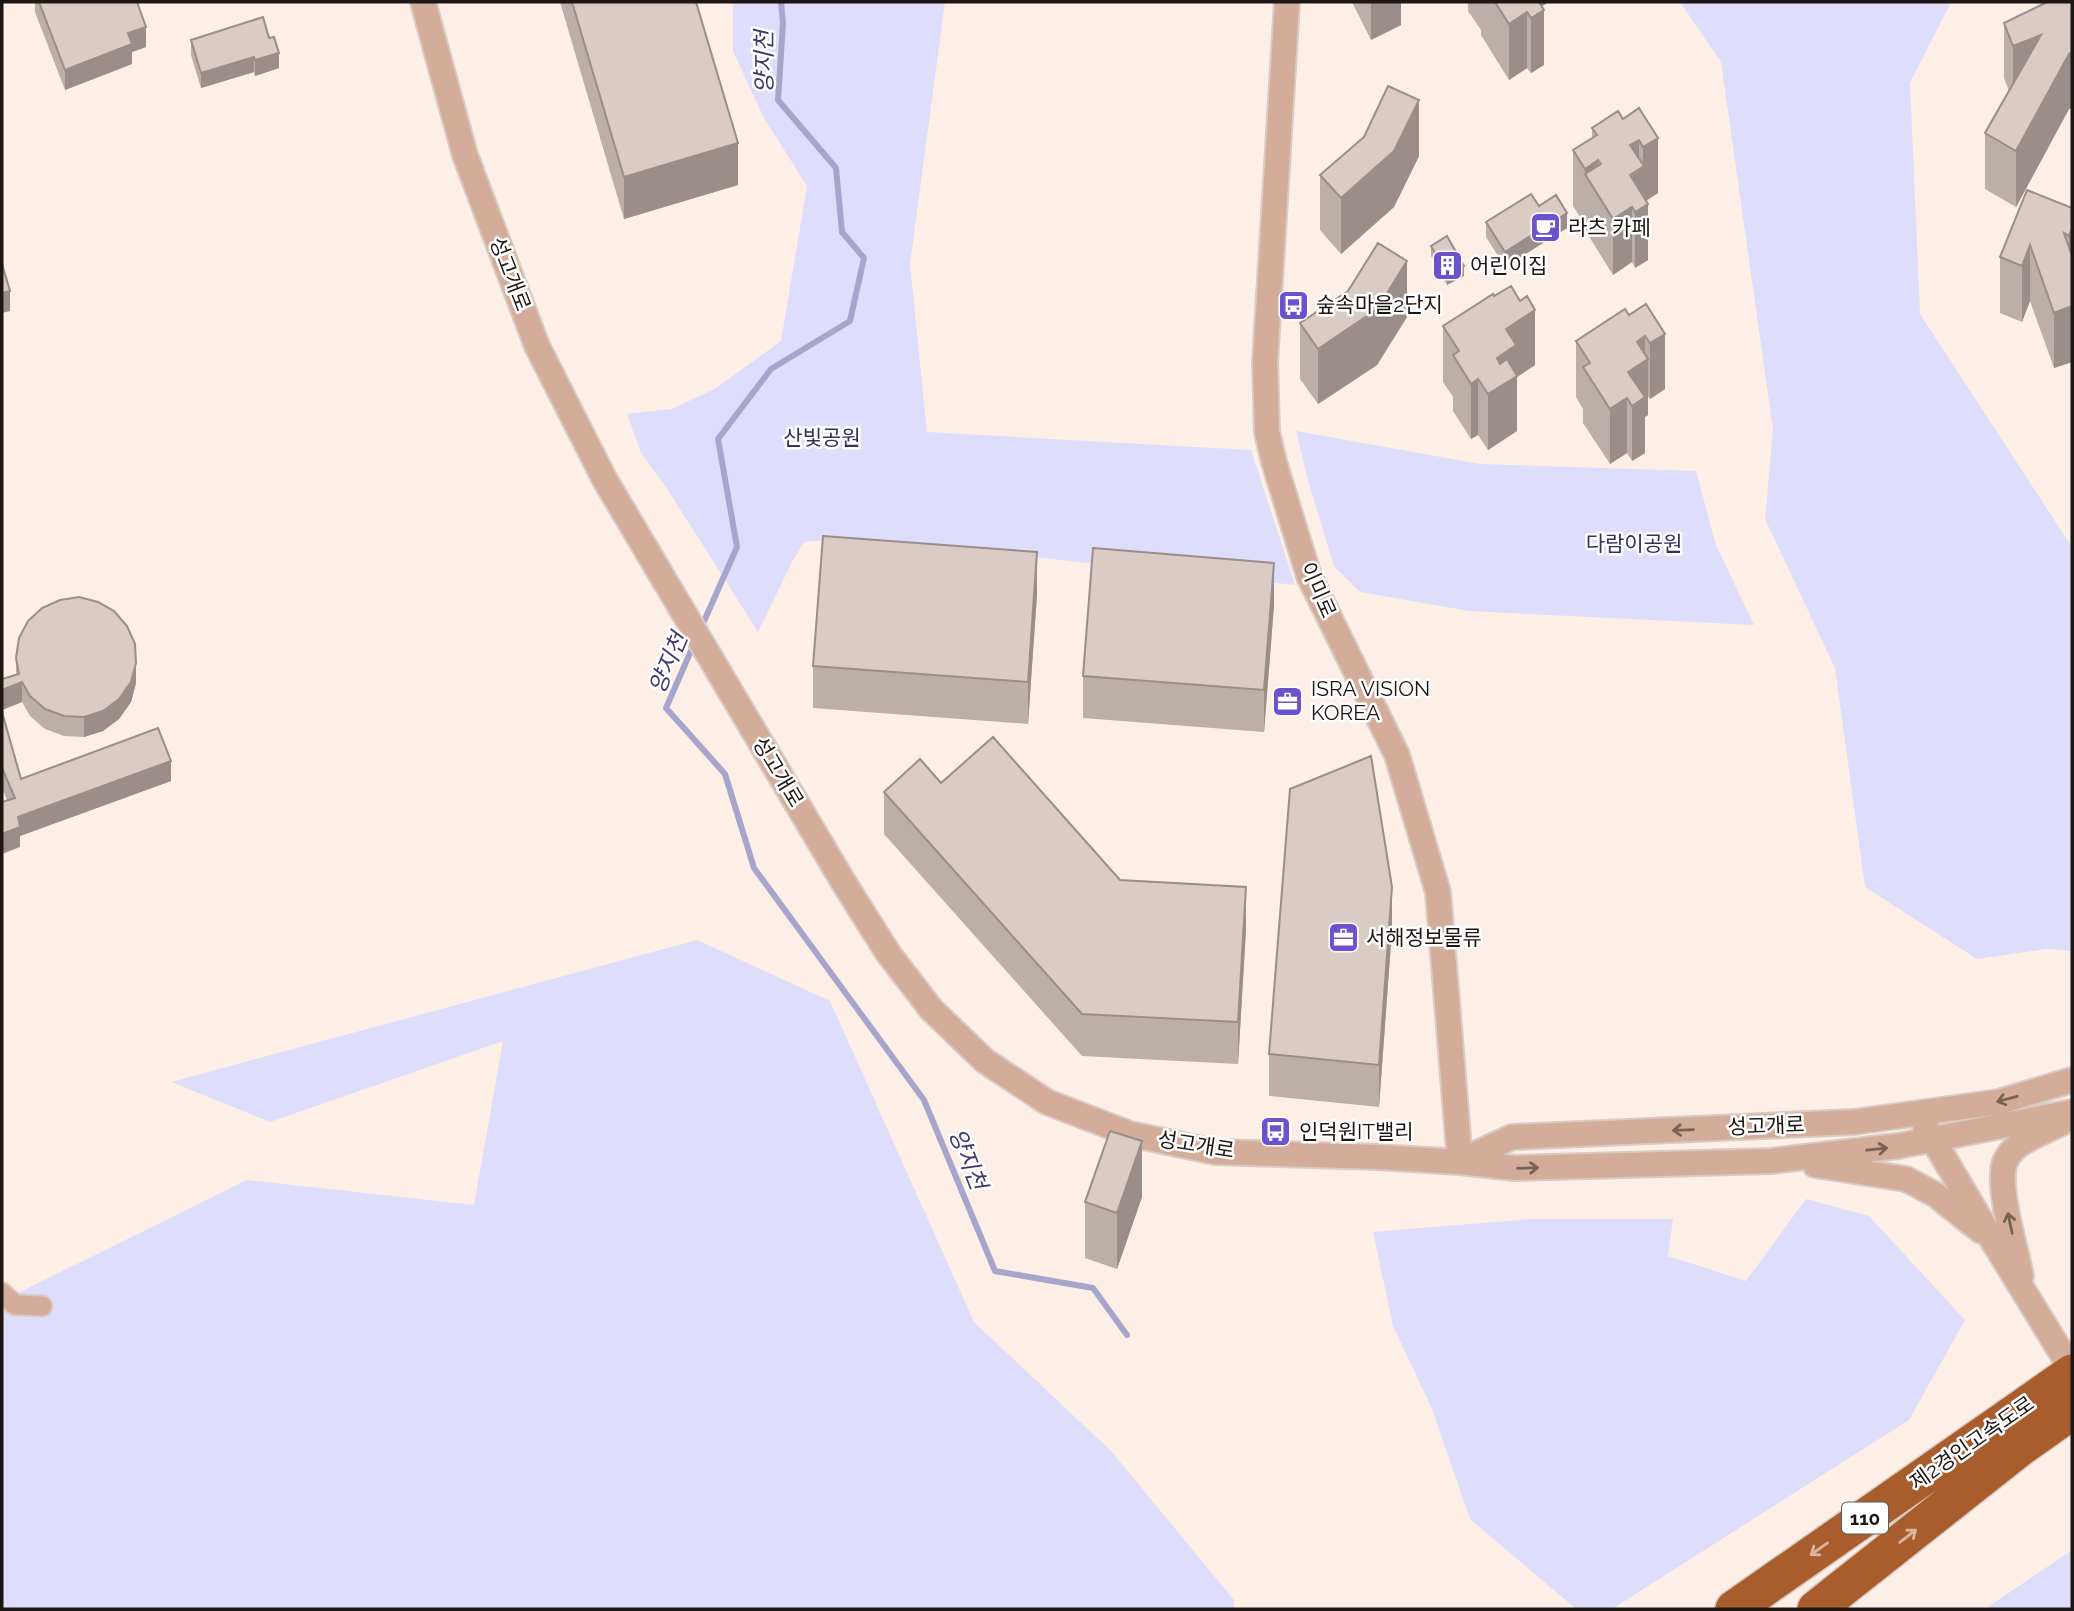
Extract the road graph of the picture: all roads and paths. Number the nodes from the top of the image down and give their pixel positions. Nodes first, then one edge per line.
1 (423, 2) edge
2 (1287, 2) edge
3 (2072, 1080) edge
4 (1918, 1113) junction
5 (2072, 1115) edge
6 (1933, 1139) junction
7 (1772, 1160) junction
8 (1460, 1162) junction
9 (1993, 1241) junction
10 (2024, 1290) junction
11 (2, 1293) edge
12 (43, 1306) dead end
13 (2072, 1372) edge
14 (2072, 1411) edge
15 (2009, 1436) junction
16 (1734, 1609) edge
17 (1816, 1609) edge

1 - 8 street, 성고개로
2 - 8 street, 이미로
3 -> 4 street, 성고개로
4 - 6 street
4 -> 8 street, 성고개로
5 - 6 street, 성고개로
10 -> 5 street
7 -> 6 street, 성고개로
6 - 9 street
8 -> 7 street, 성고개로
7 - 9 street
9 - 10 street
10 - 13 street
11 - 12 street
13 - 15 highway, 제2경인고속도로 / 110
14 - 15 highway, 제2경인고속도로 / 110
15 -> 16 highway, 제2경인고속도로 / 110
17 -> 15 highway, 제2경인고속도로 / 110

